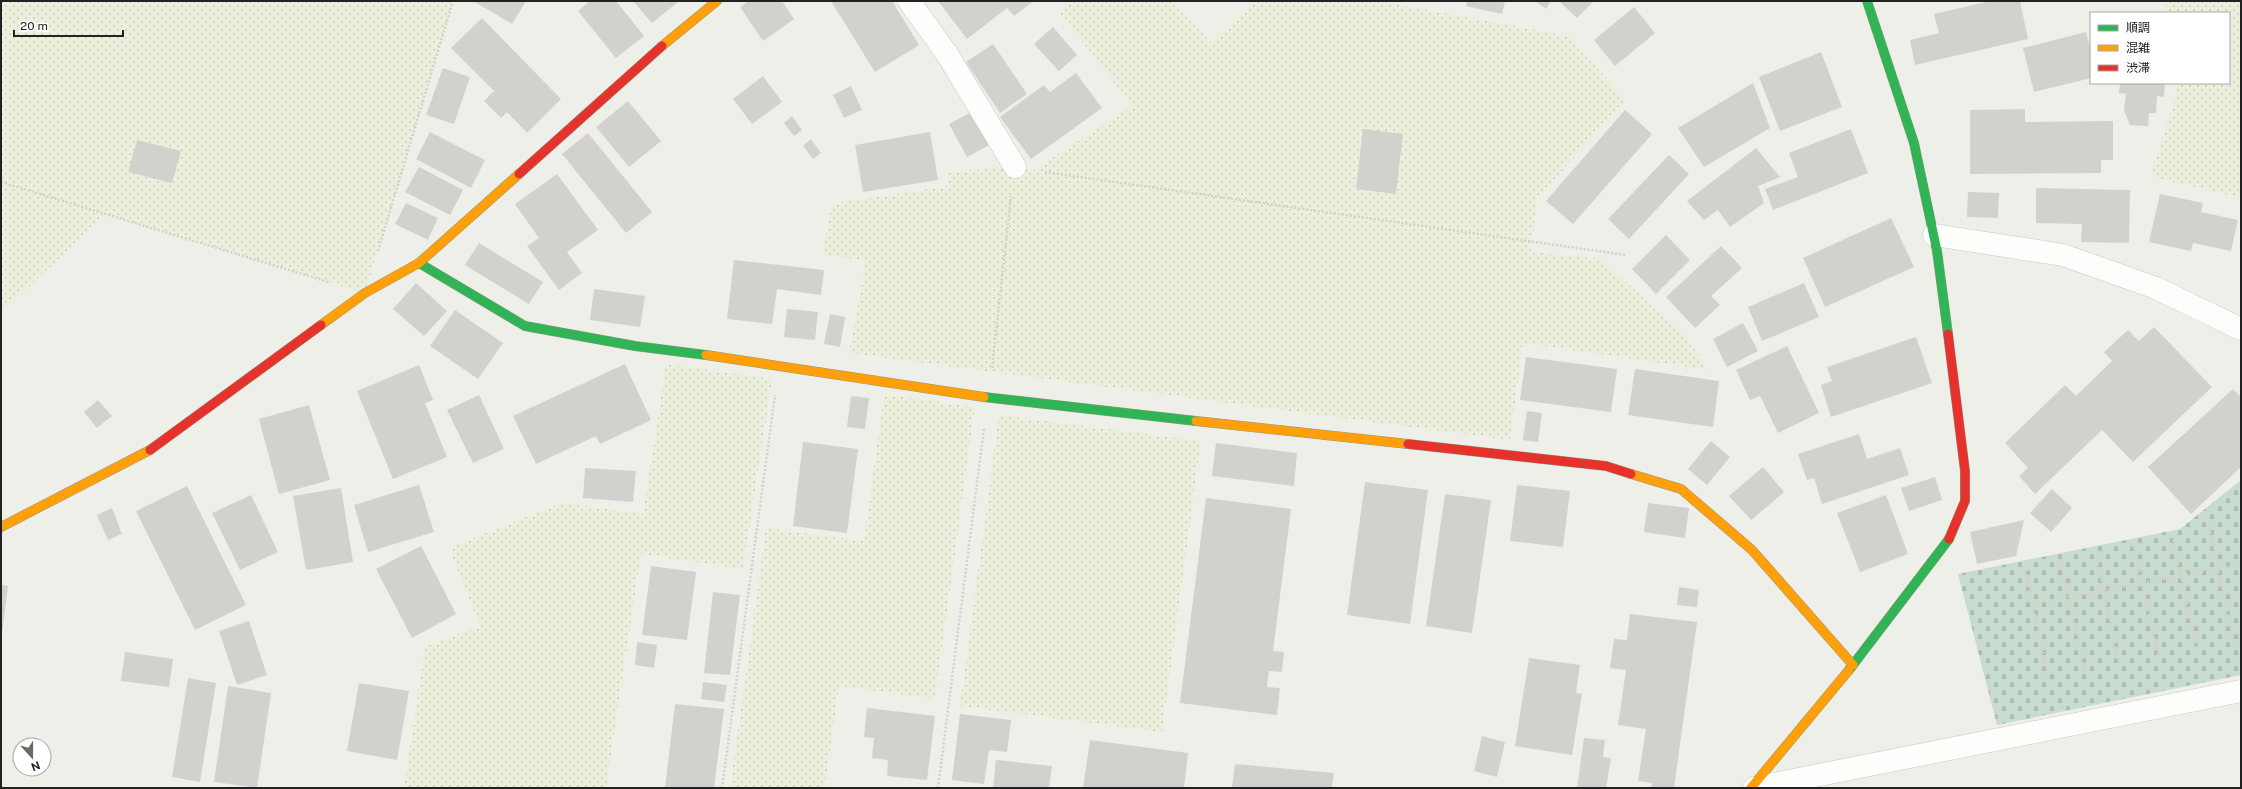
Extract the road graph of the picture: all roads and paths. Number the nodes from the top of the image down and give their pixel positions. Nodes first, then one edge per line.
1 (453, 1) edge
2 (717, 1) edge
3 (909, 1) edge
4 (1867, 1) edge
5 (1014, 167) junction
6 (1, 182) edge
7 (1934, 235) junction
8 (1626, 255) dead end
9 (419, 263) junction
10 (365, 293) junction
11 (2241, 329) edge
12 (779, 364) junction
13 (988, 398) junction
14 (2208, 520) dead end
15 (1, 527) edge
16 (2173, 540) dead end
17 (2134, 547) dead end
18 (2096, 556) dead end
19 (2061, 564) dead end
20 (2241, 564) edge
21 (2219, 568) junction
22 (2025, 570) dead end
23 (2182, 575) junction
24 (2143, 583) junction
25 (2104, 591) junction
26 (2068, 598) junction
27 (2033, 604) junction
28 (2234, 643) dead end
29 (2197, 649) dead end
30 (2158, 656) dead end
31 (2120, 663) dead end
32 (1853, 664) junction
33 (2085, 671) dead end
34 (2049, 679) dead end
35 (2241, 691) edge
36 (722, 788) edge
37 (938, 788) edge
38 (1751, 788) edge
39 (1754, 788) edge

1 - 10 path
2 - 9 street
3 - 5 street
4 - 7 street
5 - 8 path
5 - 13 path
6 - 10 path
7 - 11 street
7 - 32 street
9 - 10 street
9 - 12 street
10 - 15 street
12 - 13 street
12 - 36 path
13 - 32 street
13 - 37 path
14 - 21 path
16 - 23 path
17 - 24 path
18 - 25 path
19 - 26 path
20 - 21 path
21 - 23 path
21 - 28 path
22 - 27 path
23 - 24 path
23 - 29 path
24 - 25 path
24 - 30 path
25 - 26 path
25 - 31 path
26 - 27 path
26 - 33 path
27 - 34 path
32 - 38 street
35 - 39 street

